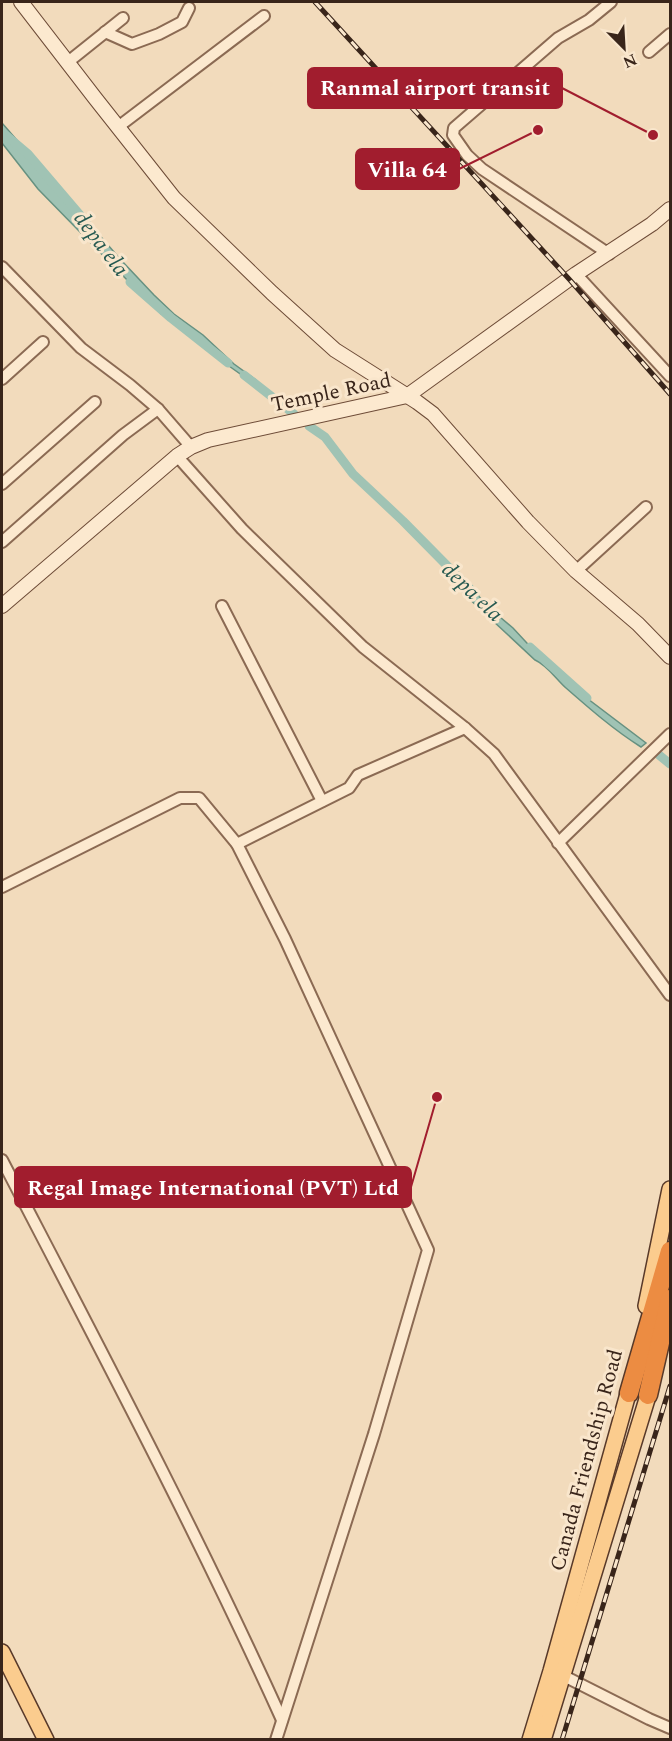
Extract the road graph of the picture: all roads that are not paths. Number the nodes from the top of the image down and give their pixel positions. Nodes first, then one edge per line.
1 (21, 2) edge
2 (611, 2) edge
3 (189, 8) dead end
4 (264, 16) dead end
5 (123, 18) dead end
6 (105, 32) junction
7 (670, 34) edge
8 (649, 52) dead end
9 (68, 62) junction
10 (118, 127) junction
11 (670, 209) edge
12 (609, 254) junction
13 (2, 267) edge
14 (576, 274) junction
15 (44, 342) dead end
16 (670, 376) edge
17 (2, 379) edge
18 (407, 396) junction
19 (95, 402) dead end
20 (158, 409) junction
21 (191, 447) junction
22 (177, 456) junction
23 (2, 484) edge
24 (646, 507) dead end
25 (2, 542) edge
26 (576, 571) junction
27 (2, 606) edge
28 (222, 606) dead end
29 (670, 657) edge
30 (465, 728) junction
31 (670, 734) edge
32 (322, 801) junction
33 (558, 843) junction
34 (237, 844) junction
35 (2, 887) edge
36 (670, 995) edge
37 (2, 1160) edge
38 (670, 1189) edge
39 (670, 1251) edge
40 (670, 1299) edge
41 (670, 1329) edge
42 (628, 1393) junction
43 (648, 1395) junction
44 (2, 1652) edge
45 (557, 1673) junction
46 (282, 1720) junction
47 (670, 1728) edge
48 (46, 1740) edge
49 (276, 1740) edge
50 (530, 1740) edge
51 (543, 1740) edge

1 - 9 street
2 - 12 street
3 - 6 street
4 - 10 street
5 - 6 street
6 - 9 street
7 - 8 street
9 - 10 street
10 - 18 street
11 - 12 street, Temple Road
12 - 14 street, Temple Road
13 - 20 street
14 - 16 street
14 - 18 street, Temple Road
15 - 17 street
18 - 21 street, Temple Road
18 - 26 street
19 - 23 street
20 - 21 street
20 - 25 street
21 - 22 street, Temple Road
22 - 27 street, Temple Road
22 - 30 street
24 - 26 street
26 - 29 street
28 - 32 street
30 - 32 street
30 - 33 street
31 - 33 street
32 - 34 street
33 - 36 street
34 - 35 street
34 - 46 street
37 - 46 street
38 - 42 main road, Canada Friendship Road
39 - 42 highway
40 - 43 highway
41 - 43 main road, Canada Friendship Road
42 - 45 main road, Canada Friendship Road
43 - 45 main road, Canada Friendship Road
44 - 48 main road
45 - 47 street
45 - 50 main road, Canada Friendship Road
45 - 51 main road, Canada Friendship Road
46 - 49 street

